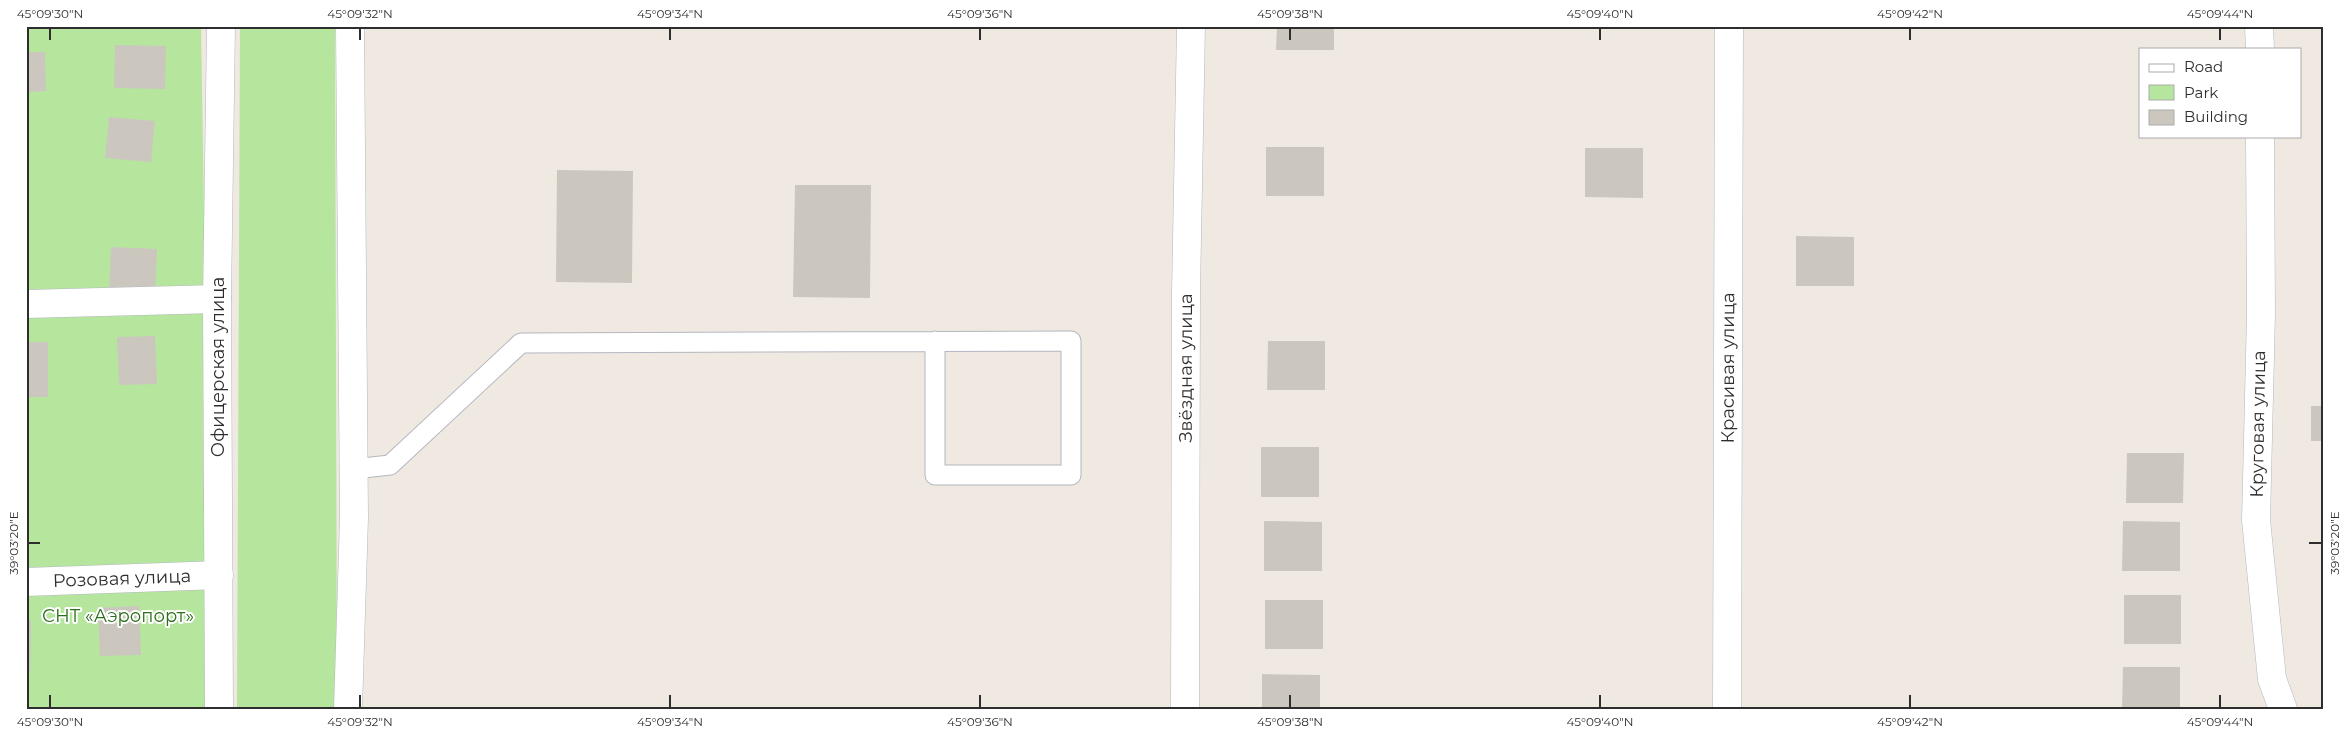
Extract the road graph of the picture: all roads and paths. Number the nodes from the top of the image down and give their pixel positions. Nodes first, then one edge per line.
1 (221, 26) edge
2 (350, 26) edge
3 (1191, 26) edge
4 (1729, 26) edge
5 (2260, 26) edge
6 (2260, 48) edge
7 (2260, 138) edge
8 (217, 299) junction
9 (26, 304) edge
10 (935, 341) junction
11 (354, 469) junction
12 (219, 575) junction
13 (26, 582) edge
14 (218, 709) edge
15 (348, 709) edge
16 (1185, 709) edge
17 (1728, 709) edge
18 (2283, 709) edge

1 - 8 street, Офицерская улица
2 - 11 street
3 - 16 street, Звёздная улица
4 - 17 street, Красивая улица
5 - 6 street
7 - 18 street, Круговая улица
8 - 9 street
8 - 12 street, Офицерская улица
10 - 10 lane
10 - 11 lane
11 - 15 street
12 - 13 street, Розовая улица
12 - 14 street, Офицерская улица

